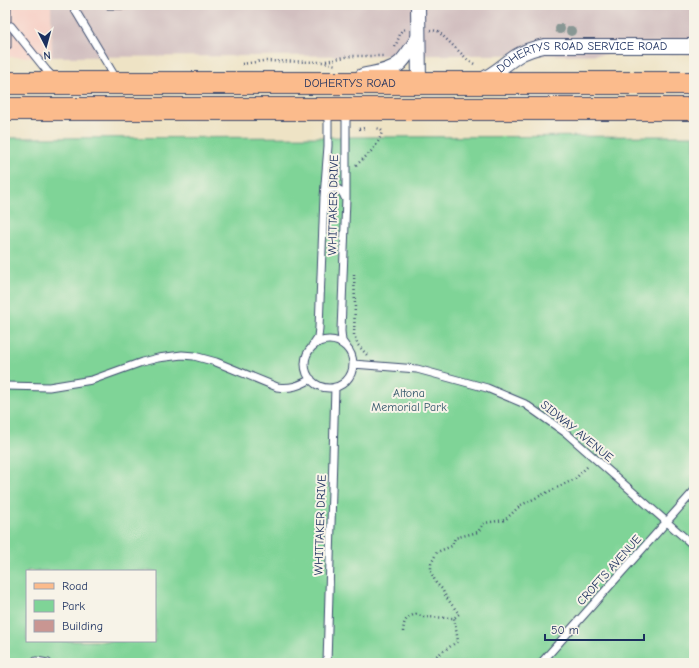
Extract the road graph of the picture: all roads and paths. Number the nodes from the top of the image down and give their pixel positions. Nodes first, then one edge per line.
1 (72, 5) edge
2 (418, 5) edge
3 (11, 26) dead end
4 (418, 38) junction
5 (694, 46) edge
6 (387, 56) dead end
7 (324, 62) dead end
8 (336, 82) junction
9 (5, 83) edge
10 (59, 83) junction
11 (119, 83) junction
12 (475, 83) junction
13 (694, 83) edge
14 (419, 84) junction
15 (419, 108) junction
16 (694, 108) edge
17 (5, 109) edge
18 (337, 109) junction
19 (359, 128) dead end
20 (352, 169) dead end
21 (324, 197) junction
22 (346, 198) junction
23 (354, 268) dead end
24 (312, 346) junction
25 (347, 348) junction
26 (353, 364) junction
27 (385, 366) junction
28 (310, 379) junction
29 (5, 386) edge
30 (335, 387) junction
31 (595, 459) junction
32 (694, 491) edge
33 (667, 522) junction
34 (694, 546) edge
35 (454, 618) junction
36 (403, 632) dead end
37 (36, 661) dead end
38 (48, 663) edge
39 (327, 663) edge
40 (434, 663) edge
41 (541, 663) edge

1 - 11 lane
2 - 4 street
3 - 10 lane
4 - 8 street
4 - 14 street
5 - 12 street, DOHERTYS ROAD SERVICE ROAD
6 - 7 path
8 - 11 main road, DOHERTYS ROAD
8 - 14 main road, DOHERTYS ROAD
8 - 18 main road
9 - 10 main road, DOHERTYS ROAD
10 - 11 main road, DOHERTYS ROAD
12 - 13 main road, DOHERTYS ROAD
12 - 14 main road, DOHERTYS ROAD
14 - 15 main road
15 - 16 main road
15 - 18 main road
17 - 18 main road
18 - 21 lane, WHITTAKER DRIVE
18 - 22 lane, WHITTAKER DRIVE
19 - 20 path
21 - 22 lane
21 - 24 lane, WHITTAKER DRIVE
22 - 25 lane, WHITTAKER DRIVE
23 - 27 path
24 - 25 lane
24 - 28 lane
25 - 26 lane
26 - 27 lane, SIDWAY AVENUE
26 - 30 lane
27 - 31 lane, SIDWAY AVENUE
28 - 29 lane
28 - 30 lane
30 - 39 lane, WHITTAKER DRIVE
31 - 33 lane, SIDWAY AVENUE
31 - 35 path
32 - 33 lane, CROFTS AVENUE
33 - 34 lane, SIDWAY AVENUE
33 - 41 lane, CROFTS AVENUE
35 - 36 path
35 - 40 path
37 - 38 lane

